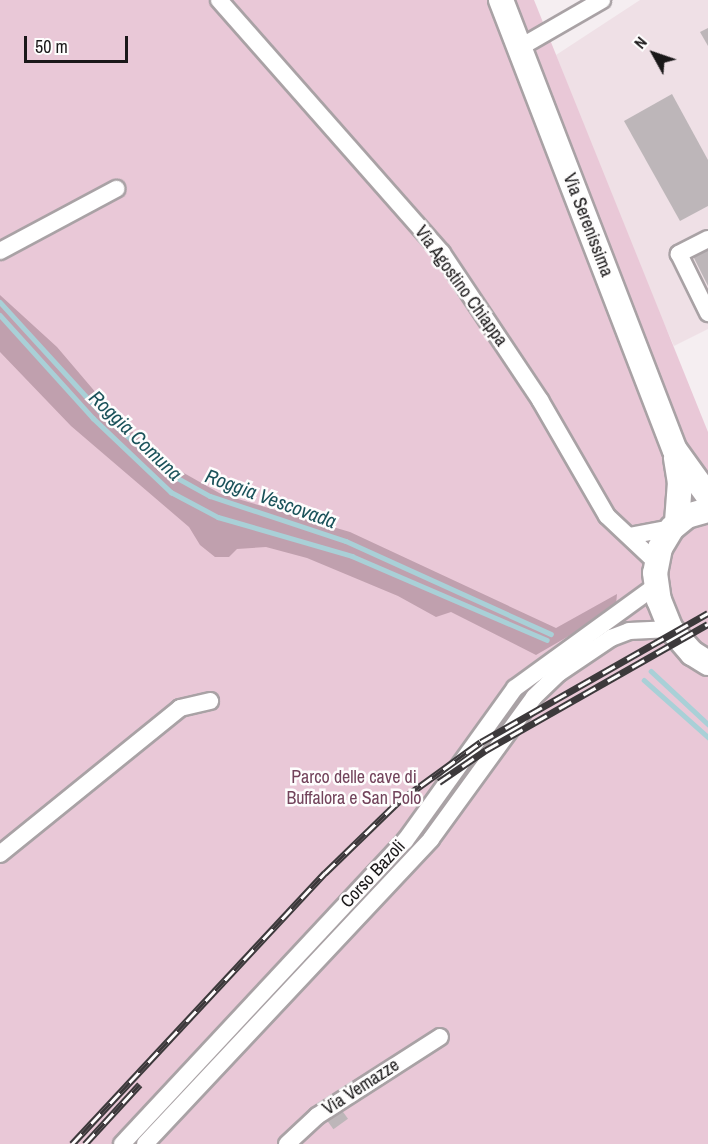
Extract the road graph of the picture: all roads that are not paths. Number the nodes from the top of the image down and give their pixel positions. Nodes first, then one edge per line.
1 (219, 0) edge
2 (501, 0) edge
3 (602, 0) edge
4 (519, 48) junction
5 (116, 189) dead end
6 (708, 239) edge
7 (0, 251) edge
8 (708, 313) edge
9 (675, 450) junction
10 (708, 495) edge
11 (708, 510) edge
12 (674, 525) junction
13 (629, 536) junction
14 (656, 574) junction
15 (671, 628) junction
16 (708, 663) edge
17 (210, 701) dead end
18 (0, 854) edge
19 (440, 1036) dead end
20 (122, 1144) edge
21 (145, 1144) edge
22 (287, 1144) edge

1 - 13 street, Via Agostino Chiappa
2 - 4 main road, Via Serenissima
3 - 4 street
4 - 9 main road, Via Serenissima
5 - 7 street
6 - 8 street
9 - 10 main road, Via Serenissima
9 - 12 main road, Via Serenissima
11 - 12 main road
12 - 13 street
12 - 14 main road, Via Serenissima
13 - 14 street, Via Agostino Chiappa
14 - 15 main road
14 - 20 street, Corso Bazoli
15 - 16 main road
15 - 21 street, Corso Bazoli
17 - 18 street
19 - 22 street, Via Vemazze

